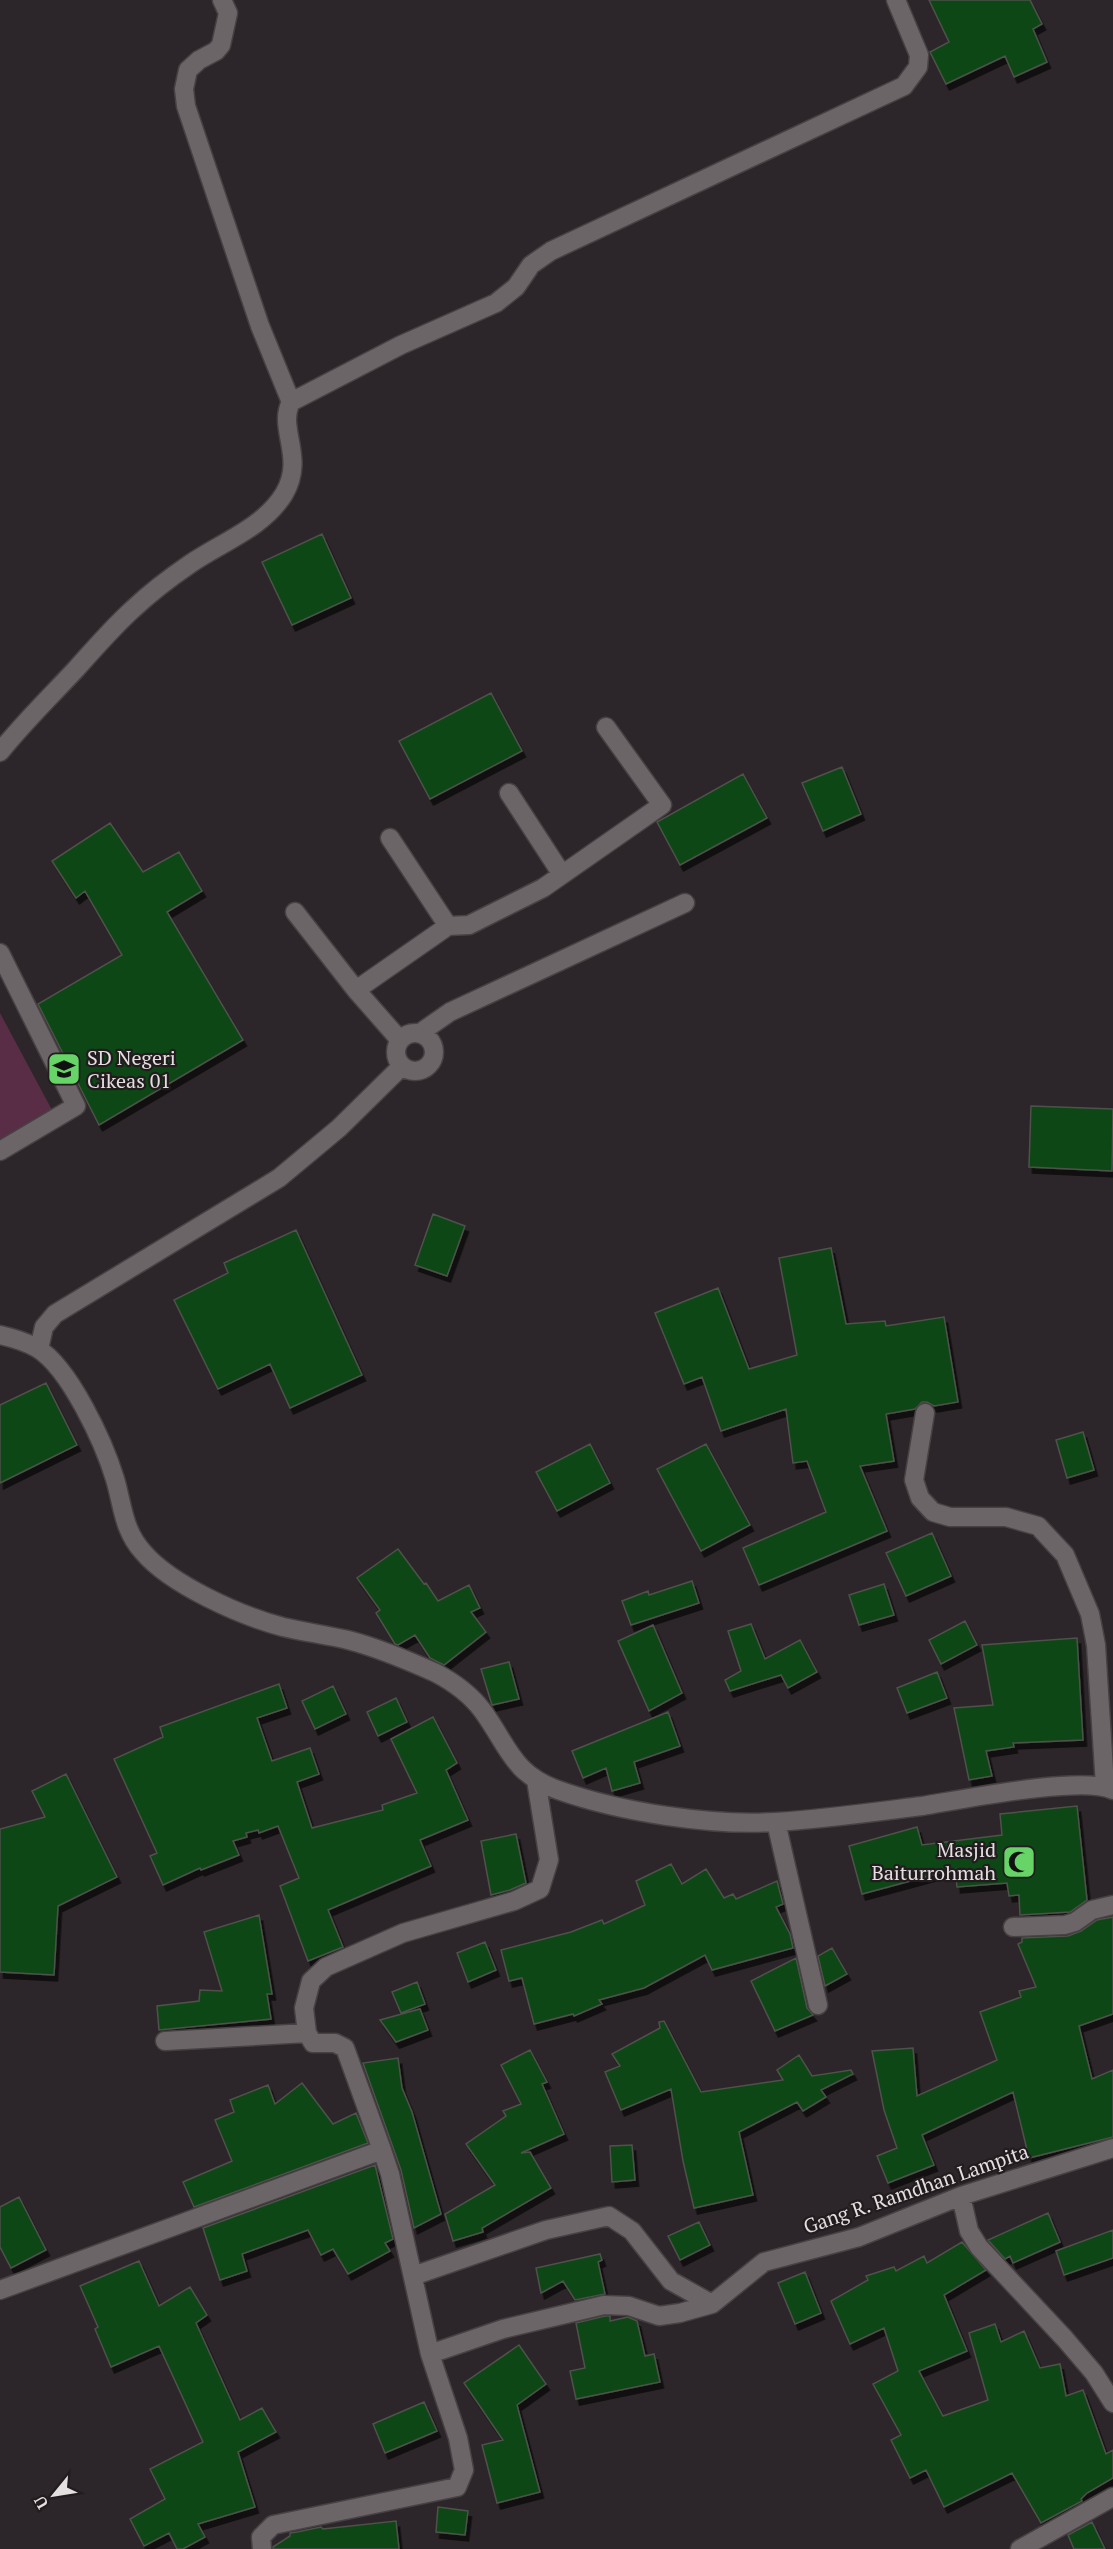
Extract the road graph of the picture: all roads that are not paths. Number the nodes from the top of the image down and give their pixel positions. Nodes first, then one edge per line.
1 (222, 0) edge
2 (896, 0) edge
3 (291, 402) junction
4 (606, 727) dead end
5 (0, 752) edge
6 (509, 793) dead end
7 (390, 838) dead end
8 (561, 873) junction
9 (685, 903) dead end
10 (295, 912) dead end
11 (448, 926) junction
12 (0, 953) edge
13 (356, 990) junction
14 (420, 1033) junction
15 (399, 1039) junction
16 (401, 1067) junction
17 (0, 1151) edge
18 (0, 1335) edge
19 (39, 1349) junction
20 (925, 1413) dead end
21 (536, 1780) junction
22 (1109, 1788) edge
23 (776, 1822) junction
24 (1113, 1905) edge
25 (1013, 1927) dead end
26 (818, 2005) dead end
27 (307, 2033) junction
28 (165, 2041) dead end
29 (1113, 2148) edge
30 (382, 2150) junction
31 (961, 2196) junction
32 (413, 2276) junction
33 (0, 2290) edge
34 (712, 2304) junction
35 (430, 2354) junction
36 (1113, 2403) edge
37 (1113, 2497) edge
38 (262, 2549) edge
39 (1020, 2549) edge

1 - 3 street
2 - 3 street
3 - 5 street
4 - 8 street
6 - 8 street
7 - 11 street
8 - 11 street
9 - 14 street
10 - 13 street
11 - 13 street
12 - 17 street
13 - 15 street
14 - 15 street
14 - 16 street
15 - 16 street
16 - 19 street
18 - 19 street
19 - 21 street
20 - 22 street
21 - 23 street
21 - 27 street
22 - 23 street
23 - 26 street
24 - 25 street
27 - 28 street
27 - 30 street
29 - 31 street, Gang R. Ramdhan Lampita
30 - 32 street
30 - 33 street
31 - 34 street, Gang R. Ramdhan Lampita
31 - 36 street
32 - 34 street
32 - 35 street
34 - 35 street, Gang R. Ramdhan Lampita
35 - 38 street
37 - 39 street

